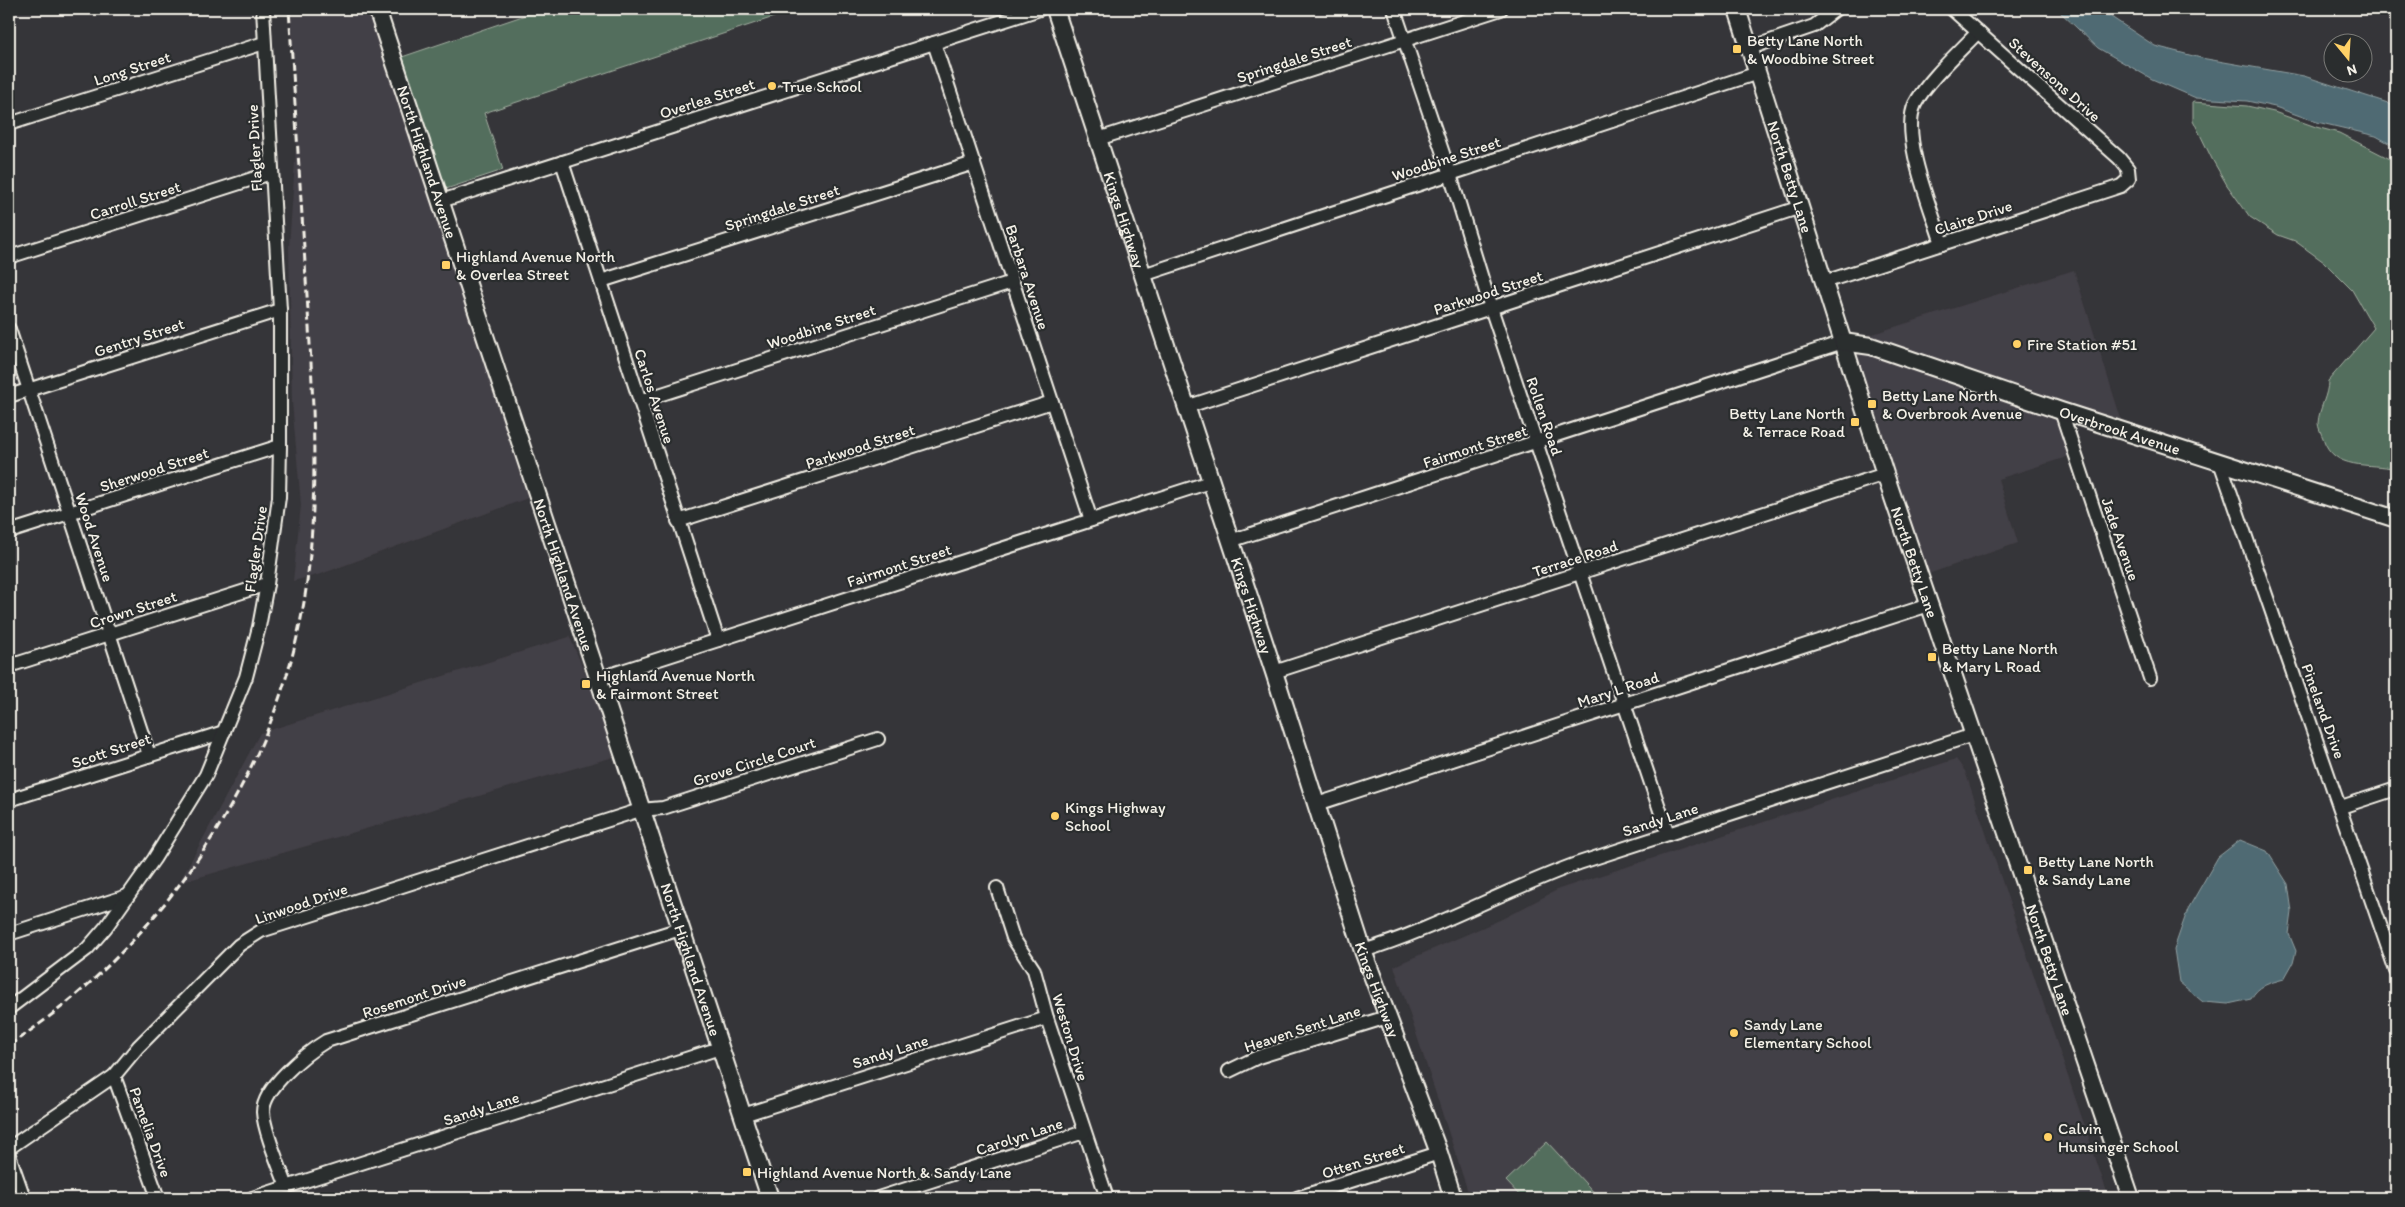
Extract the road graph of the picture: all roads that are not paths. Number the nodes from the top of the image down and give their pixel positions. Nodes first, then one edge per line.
1 (263, 9) edge
2 (377, 9) edge
3 (1040, 9) edge
4 (1055, 9) edge
5 (1394, 9) edge
6 (1501, 9) edge
7 (1737, 9) edge
8 (1836, 9) edge
9 (1952, 9) edge
10 (1978, 32) junction
11 (1405, 40) junction
12 (264, 43) junction
13 (934, 43) junction
14 (1750, 48) junction
15 (1758, 73) junction
16 (9, 124) edge
17 (1098, 139) junction
18 (562, 162) junction
19 (974, 163) junction
20 (271, 173) junction
21 (1450, 174) junction
22 (2129, 178) joint
23 (440, 202) junction
24 (1801, 207) junction
25 (1942, 244) junction
26 (9, 257) edge
27 (1143, 275) junction
28 (600, 282) junction
29 (1012, 282) junction
30 (1824, 282) junction
31 (1491, 308) junction
32 (280, 310) junction
33 (9, 329) edge
34 (1844, 342) junction
35 (28, 390) junction
36 (9, 396) edge
37 (640, 401) junction
38 (1052, 402) junction
39 (1186, 407) junction
40 (2061, 410) junction
41 (1537, 443) junction
42 (280, 446) junction
43 (2220, 462) junction
44 (1885, 474) junction
45 (1210, 482) junction
46 (70, 513) junction
47 (2396, 519) edge
48 (1091, 520) junction
49 (678, 521) junction
50 (9, 532) edge
51 (1230, 542) junction
52 (1581, 573) junction
53 (268, 584) junction
54 (1929, 605) junction
55 (110, 634) junction
56 (718, 640) junction
57 (9, 666) edge
58 (1274, 672) junction
59 (2150, 678) dead end
60 (597, 679) junction
61 (1624, 704) junction
62 (224, 732) junction
63 (1973, 735) junction
64 (878, 739) dead end
65 (149, 755) junction
66 (2396, 788) edge
67 (9, 800) edge
68 (1317, 804) junction
69 (2341, 807) junction
70 (640, 810) junction
71 (1668, 834) junction
72 (997, 888) dead end
73 (127, 896) junction
74 (680, 929) junction
75 (9, 934) edge
76 (1363, 951) junction
77 (2396, 971) edge
78 (9, 1008) edge
79 (1386, 1017) junction
80 (1047, 1018) junction
81 (720, 1048) junction
82 (1229, 1071) dead end
83 (114, 1076) junction
84 (743, 1115) junction
85 (1084, 1132) junction
86 (9, 1148) edge
87 (1439, 1153) junction
88 (9, 1155) edge
89 (287, 1187) junction
90 (24, 1198) edge
91 (158, 1198) edge
92 (252, 1198) edge
93 (770, 1198) edge
94 (878, 1198) edge
95 (1107, 1198) edge
96 (1297, 1198) edge
97 (1453, 1198) edge
98 (2131, 1198) edge

1 - 12 street, Flagler Drive
2 - 23 street, North Highland Avenue
3 - 13 street, Overlea Street
4 - 17 street, Kings Highway
5 - 11 street, Rollen Road
6 - 11 street, Springdale Street
7 - 14 street, North Betty Lane
8 - 14 street
9 - 10 street, Stevensons Drive
10 - 22 street, Stevensons Drive
10 - 25 street
11 - 17 street, Springdale Street
11 - 21 street, Rollen Road
12 - 16 street, Long Street
12 - 20 street, Flagler Drive
13 - 18 street, Overlea Street
13 - 19 street, Barbara Avenue
14 - 15 street, North Betty Lane
15 - 21 street, Woodbine Street
15 - 24 street, North Betty Lane
17 - 27 street, Kings Highway
18 - 23 street, Overlea Street
18 - 28 street, Carlos Avenue
19 - 28 street, Springdale Street
19 - 29 street, Barbara Avenue
20 - 26 street, Carroll Street
20 - 32 street, Flagler Drive
21 - 27 street, Woodbine Street
21 - 31 street, Rollen Road
22 - 25 street, Claire Drive
23 - 60 street, North Highland Avenue
24 - 30 street, North Betty Lane
24 - 31 street, Parkwood Street
25 - 30 street, Claire Drive
27 - 39 street, Kings Highway
28 - 37 street, Carlos Avenue
29 - 37 street, Woodbine Street
29 - 38 street, Barbara Avenue
30 - 34 street, North Betty Lane
31 - 39 street, Parkwood Street
31 - 41 street, Rollen Road
32 - 35 street, Gentry Street
32 - 42 street, Flagler Drive
33 - 35 street, Wood Avenue
34 - 40 street, Overbrook Avenue
34 - 41 street, Fairmont Street
34 - 44 street, North Betty Lane
35 - 36 street, Gentry Street
35 - 46 street, Wood Avenue
37 - 49 street, Carlos Avenue
38 - 48 street, Barbara Avenue
38 - 49 street, Parkwood Street
39 - 45 street, Kings Highway
40 - 43 street, Overbrook Avenue
40 - 59 street, Jade Avenue
41 - 51 street, Fairmont Street
41 - 52 street, Rollen Road
42 - 46 street, Sherwood Street
42 - 53 street, Flagler Drive
43 - 47 street, Overbrook Avenue
43 - 69 street, Pineland Drive
44 - 52 street, Terrace Road
44 - 54 street, North Betty Lane
45 - 48 street, Fairmont Street
45 - 51 street, Kings Highway
46 - 50 street, Sherwood Street
46 - 55 street, Wood Avenue
48 - 56 street, Fairmont Street
49 - 56 street, Carlos Avenue
51 - 58 street, Kings Highway
52 - 58 street, Terrace Road
52 - 61 street, Rollen Road
53 - 55 street, Crown Street
53 - 62 street, Flagler Drive
54 - 61 street, Mary L Road
54 - 63 street, North Betty Lane
55 - 57 street, Crown Street
55 - 65 street, Wood Avenue
56 - 60 street, Fairmont Street
58 - 68 street, Kings Highway
60 - 70 street, North Highland Avenue
61 - 68 street, Mary L Road
61 - 71 street, Rollen Road
62 - 65 street, Scott Street
62 - 73 street, Flagler Drive
63 - 71 street, Sandy Lane
63 - 98 street, North Betty Lane
64 - 70 street, Grove Circle Court
65 - 67 street, Scott Street
66 - 69 street
68 - 76 street, Kings Highway
69 - 77 street, Pineland Drive
70 - 74 street, North Highland Avenue
70 - 83 street, Linwood Drive
71 - 76 street, Sandy Lane
72 - 80 street, Weston Drive
73 - 75 street
73 - 78 street, Flagler Drive
74 - 81 street, North Highland Avenue
74 - 89 street, Rosemont Drive
76 - 79 street, Kings Highway
79 - 82 street, Heaven Sent Lane
79 - 87 street, Kings Highway
80 - 84 street, Sandy Lane
80 - 85 street, Weston Drive
81 - 84 street, North Highland Avenue
81 - 89 street, Sandy Lane
83 - 86 street, Linwood Drive
83 - 91 street, Pamelia Drive
84 - 93 street, North Highland Avenue
85 - 94 street, Carolyn Lane
85 - 95 street, Weston Drive
87 - 96 street, Otten Street
87 - 97 street, Kings Highway
88 - 90 street
89 - 92 street, Sandy Lane

